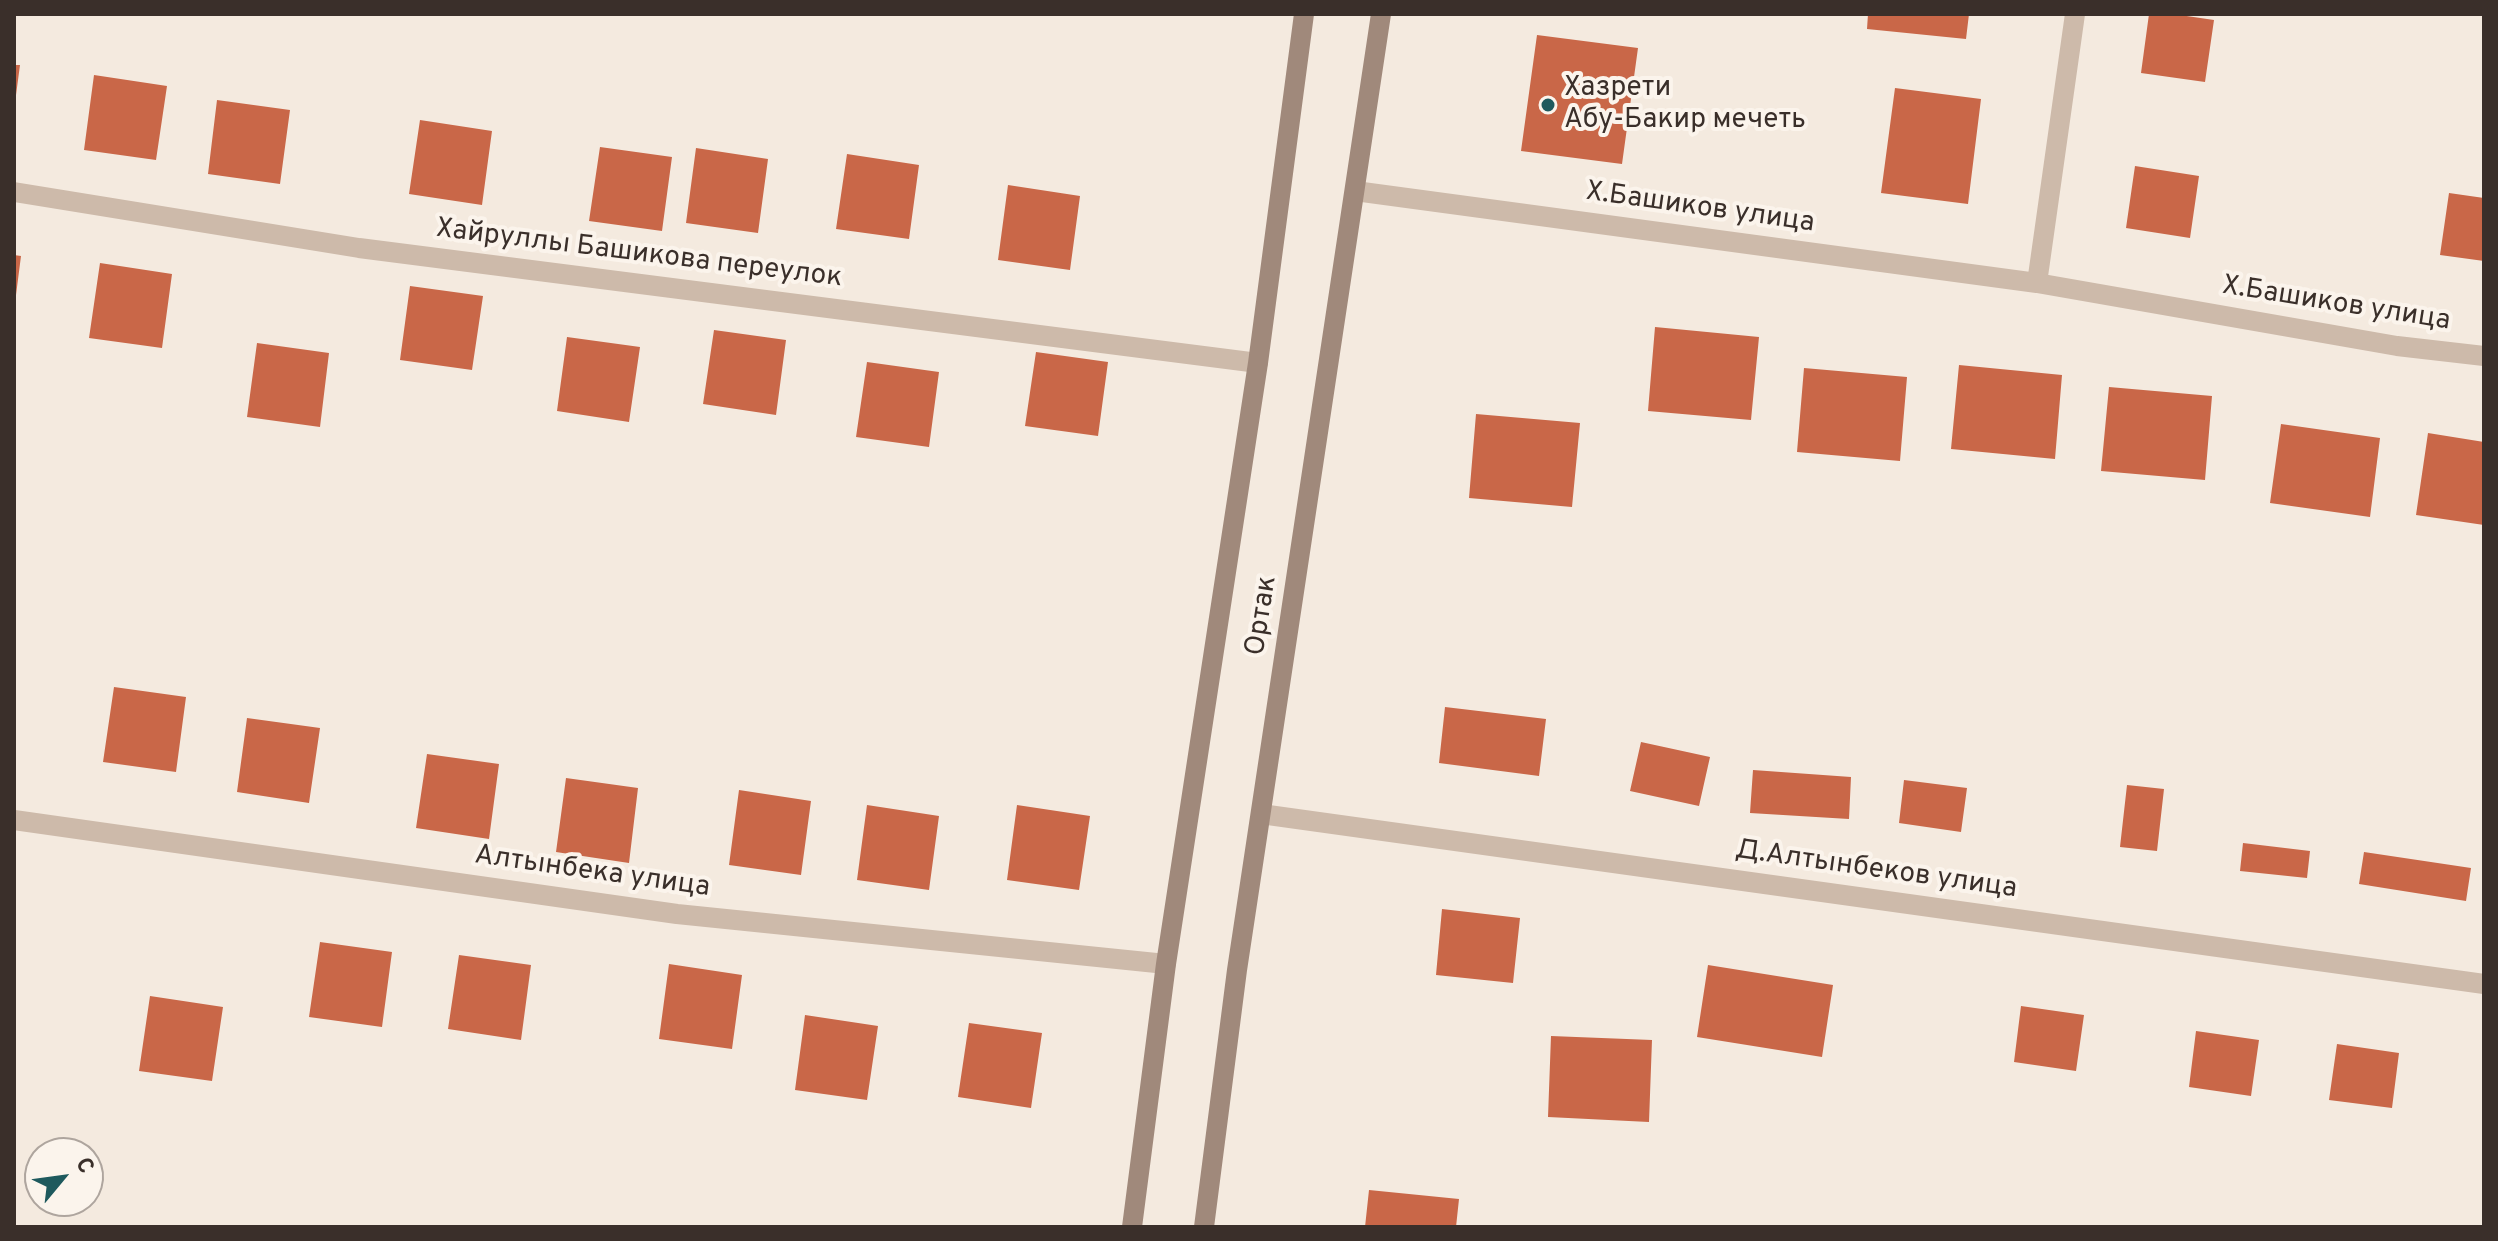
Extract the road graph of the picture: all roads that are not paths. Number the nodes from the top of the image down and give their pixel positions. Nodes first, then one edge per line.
1 (1304, 14) edge
2 (1381, 14) edge
3 (2075, 14) edge
4 (1355, 191) junction
5 (14, 192) edge
6 (2037, 283) junction
7 (2484, 356) edge
8 (1258, 363) junction
9 (1261, 814) junction
10 (14, 820) edge
11 (1166, 964) junction
12 (2484, 984) edge
13 (1132, 1227) edge
14 (1204, 1227) edge

1 - 8 street, Ортак
2 - 4 street, Ортак
3 - 6 street
4 - 6 street, Х.Башиков улица
4 - 9 street, Ортак
5 - 8 street, Хайруллы Башикова переулок
6 - 7 street, Х.Башиков улица
8 - 11 street, Ортак
9 - 12 street, Д.Алтынбеков улица
9 - 14 street, Ортак
10 - 11 street, Алтынбека улица
11 - 13 street, Ортак

